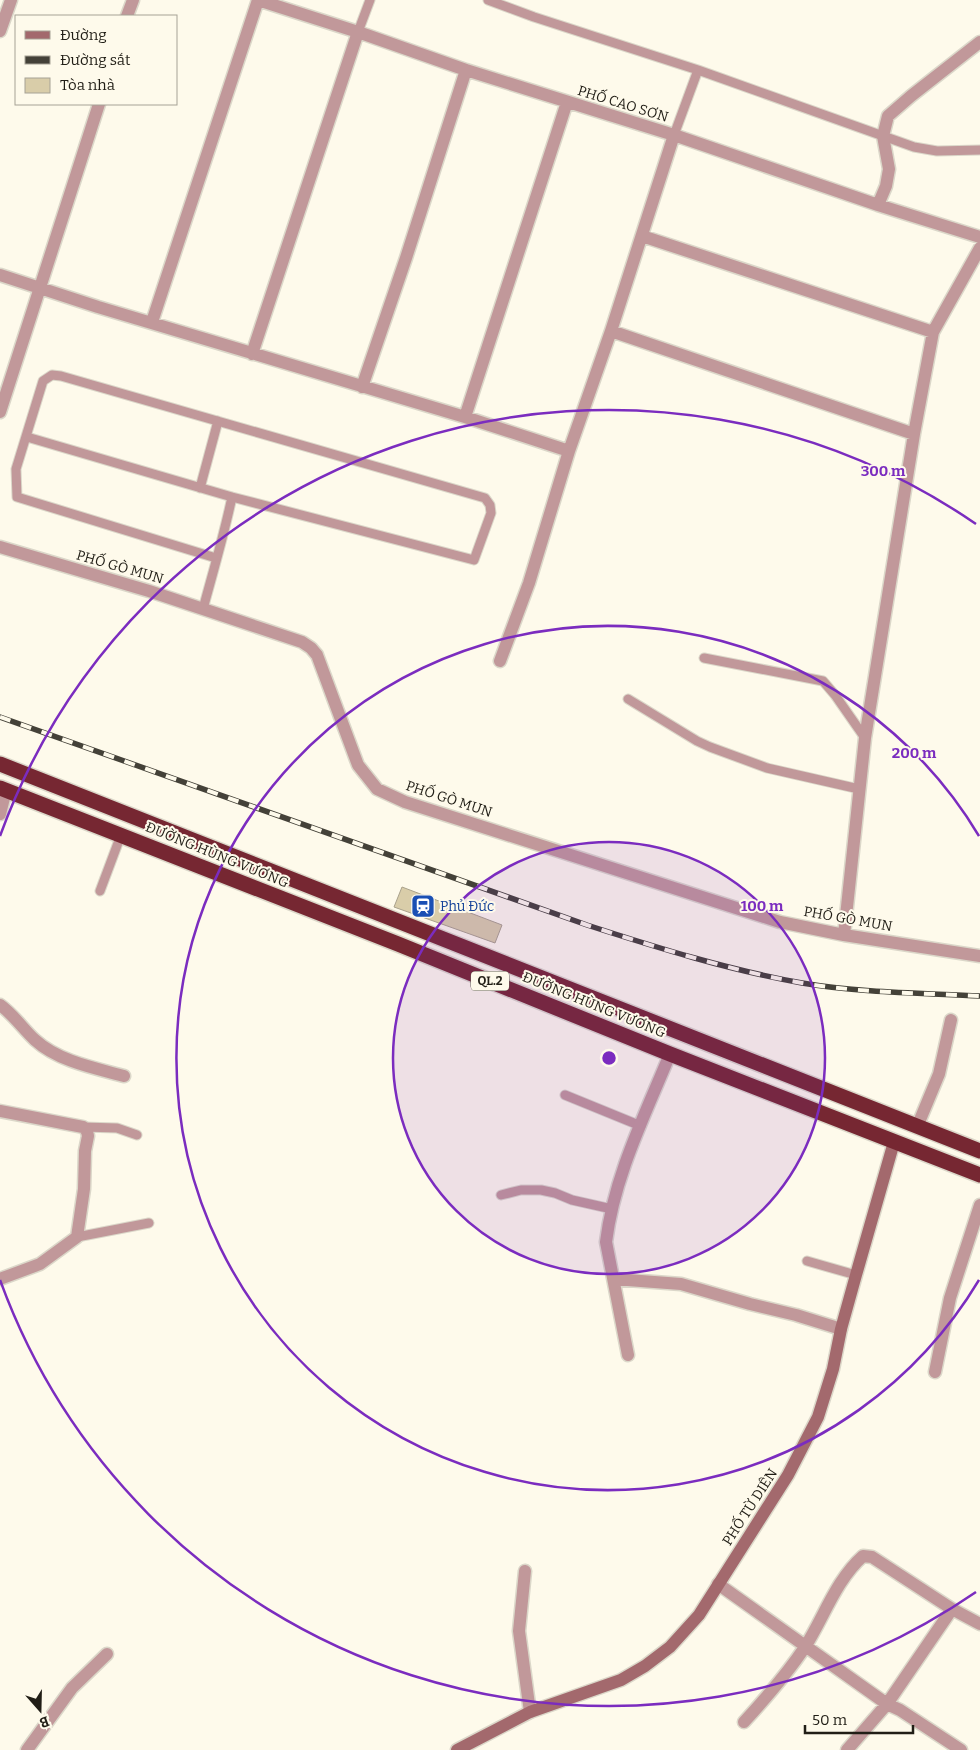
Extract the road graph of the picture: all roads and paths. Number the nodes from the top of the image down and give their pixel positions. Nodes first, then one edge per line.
1 (11, 0) edge
2 (133, 0) edge
3 (258, 0) edge
4 (370, 0) edge
5 (488, 0) edge
6 (128, 15) edge
7 (0, 31) edge
8 (358, 32) junction
9 (980, 42) edge
10 (466, 70) junction
11 (698, 70) junction
12 (567, 102) junction
13 (99, 105) edge
14 (674, 135) junction
15 (883, 136) junction
16 (980, 150) edge
17 (878, 204) junction
18 (642, 236) junction
19 (980, 237) edge
20 (980, 248) edge
21 (0, 275) edge
22 (40, 287) junction
23 (152, 322) junction
24 (611, 331) junction
25 (934, 332) junction
26 (252, 354) junction
27 (362, 387) junction
28 (0, 412) edge
29 (465, 417) junction
30 (218, 421) junction
31 (914, 434) junction
32 (27, 436) junction
33 (569, 451) junction
34 (200, 488) junction
35 (232, 497) junction
36 (0, 548) edge
37 (216, 558) junction
38 (203, 608) junction
39 (704, 658) dead end
40 (500, 662) dead end
41 (628, 699) dead end
42 (865, 738) junction
43 (0, 764) edge
44 (3, 789) edge
45 (860, 789) junction
46 (0, 814) edge
47 (121, 834) junction
48 (100, 891) dead end
49 (844, 935) junction
50 (980, 956) edge
51 (0, 1005) edge
52 (951, 1020) dead end
53 (670, 1054) junction
54 (124, 1076) dead end
55 (565, 1096) dead end
56 (0, 1110) edge
57 (641, 1126) junction
58 (83, 1127) junction
59 (917, 1127) junction
60 (137, 1135) dead end
61 (894, 1142) junction
62 (980, 1151) edge
63 (980, 1175) edge
64 (501, 1195) dead end
65 (980, 1205) edge
66 (612, 1209) junction
67 (149, 1223) dead end
68 (77, 1237) junction
69 (807, 1261) dead end
70 (856, 1275) junction
71 (0, 1279) edge
72 (614, 1279) junction
73 (841, 1329) junction
74 (628, 1355) dead end
75 (935, 1372) dead end
76 (525, 1571) dead end
77 (718, 1584) junction
78 (952, 1609) junction
79 (980, 1624) edge
80 (806, 1645) junction
81 (107, 1654) dead end
82 (887, 1704) junction
83 (530, 1712) junction
84 (744, 1722) dead end
85 (27, 1750) edge
86 (457, 1750) edge
87 (848, 1750) edge
88 (961, 1750) edge

1 - 7 street
2 - 6 street
3 - 8 street, PHỐ CAO SƠN
3 - 23 street
4 - 8 lane
5 - 11 lane
8 - 10 street, PHỐ CAO SƠN
8 - 26 street
9 - 15 street
10 - 12 street, PHỐ CAO SƠN
10 - 27 street
11 - 14 lane
11 - 15 lane
12 - 14 street, PHỐ CAO SƠN
12 - 29 street
13 - 22 street
14 - 17 street, PHỐ CAO SƠN
14 - 18 street
15 - 16 lane
15 - 17 street
17 - 19 street, PHỐ CAO SƠN
18 - 24 street
18 - 25 street
20 - 25 street
21 - 22 street
22 - 23 street
22 - 28 street
23 - 26 street
24 - 31 street
24 - 33 street
25 - 31 street
26 - 27 street
27 - 29 street
29 - 33 street
30 - 32 lane
30 - 34 lane
30 - 35 lane
31 - 42 street
32 - 34 lane
32 - 37 lane
33 - 40 street
34 - 35 lane
35 - 37 lane
36 - 38 street, PHỐ GÒ MUN
37 - 38 lane
38 - 49 street, PHỐ GÒ MUN
39 - 42 lane
41 - 45 lane
42 - 45 street
43 - 59 highway, ĐƯỜNG HÙNG VƯƠNG / QL.2
44 - 46 street
44 - 47 highway, ĐƯỜNG HÙNG VƯƠNG / QL.2
45 - 49 street
47 - 48 lane
47 - 53 highway, ĐƯỜNG HÙNG VƯƠNG / QL.2
49 - 50 street, PHỐ GÒ MUN
51 - 54 street
52 - 59 street
53 - 57 street
53 - 61 highway, ĐƯỜNG HÙNG VƯƠNG / QL.2
55 - 57 lane
56 - 58 street
57 - 66 street
58 - 60 lane
58 - 68 street
59 - 62 highway, ĐƯỜNG HÙNG VƯƠNG / QL.2
61 - 63 highway, ĐƯỜNG HÙNG VƯƠNG / QL.2
61 - 70 street, PHỐ TỪ DIÊN
64 - 66 lane
65 - 75 street
66 - 72 street
67 - 68 lane
68 - 71 street
69 - 70 lane
70 - 73 street, PHỐ TỪ DIÊN
72 - 73 street
72 - 74 street
73 - 77 street, PHỐ TỪ DIÊN
76 - 83 street
77 - 80 street
77 - 83 street, PHỐ TỪ DIÊN
78 - 79 street
78 - 80 street
78 - 82 street
80 - 82 street
80 - 84 street
81 - 85 street
82 - 87 street
82 - 88 street
83 - 86 street, PHỐ TỪ DIÊN

